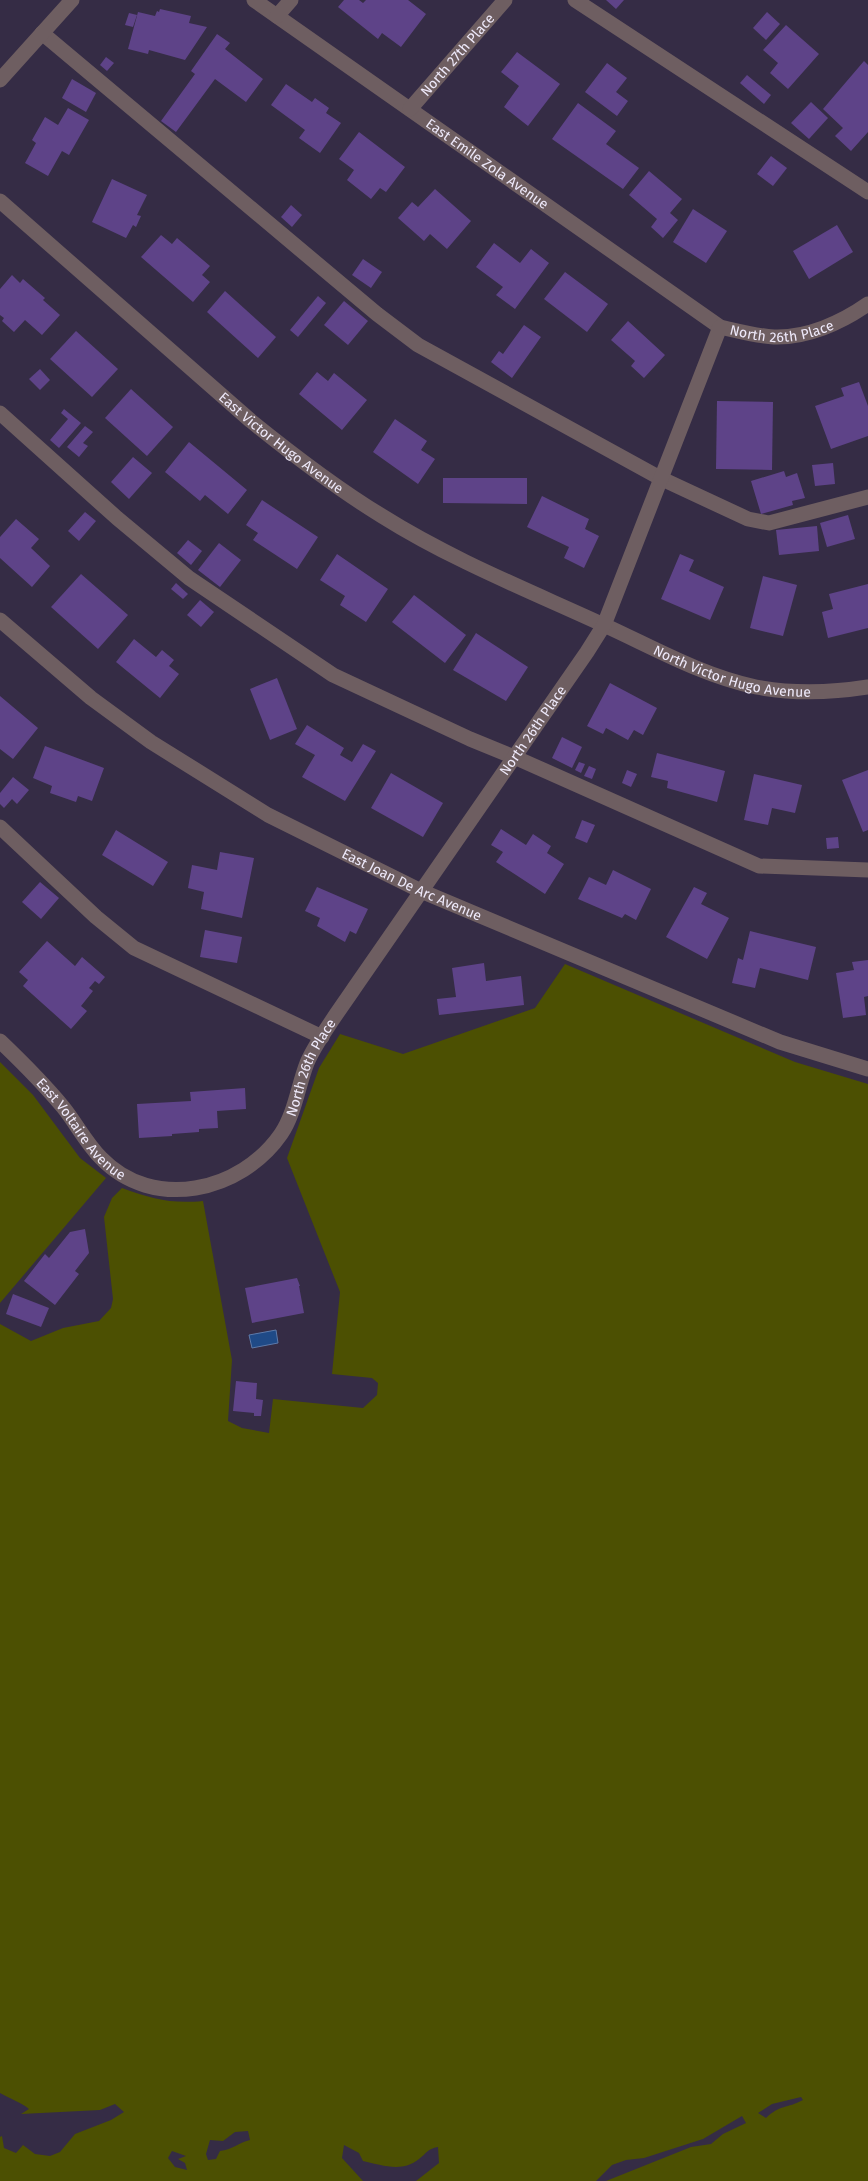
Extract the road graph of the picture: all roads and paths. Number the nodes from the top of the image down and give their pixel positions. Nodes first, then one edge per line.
1 (72, 0) edge
2 (254, 0) edge
3 (292, 0) edge
4 (505, 0) edge
5 (575, 0) edge
6 (277, 16) junction
7 (42, 33) junction
8 (0, 80) edge
9 (410, 109) junction
10 (868, 192) edge
11 (0, 201) edge
12 (868, 304) edge
13 (720, 327) junction
14 (0, 413) edge
15 (660, 478) junction
16 (868, 497) edge
17 (0, 620) edge
18 (604, 625) junction
19 (868, 687) edge
20 (514, 756) junction
21 (0, 827) edge
22 (868, 870) edge
23 (421, 891) junction
24 (322, 1037) junction
25 (0, 1041) edge
26 (868, 1069) edge
27 (176, 1190) joint

1 - 7 street
2 - 6 street, East Emile Zola Avenue
3 - 6 street
4 - 9 street, North 27th Place
5 - 10 street
6 - 9 street, East Emile Zola Avenue
7 - 8 street
7 - 15 street
9 - 13 street, East Emile Zola Avenue
11 - 18 street, East Victor Hugo Avenue
12 - 13 street, North 26th Place
13 - 15 street, North 26th Place
14 - 20 street
15 - 16 street
15 - 18 street, North 26th Place
17 - 23 street, East Joan De Arc Avenue
18 - 19 street, North Victor Hugo Avenue
18 - 20 street, North 26th Place
20 - 22 street
20 - 23 street, North 26th Place
21 - 24 street
23 - 24 street, North 26th Place
23 - 26 street, East Joan De Arc Avenue
24 - 27 street, North 26th Place
25 - 27 street, East Voltaire Avenue

